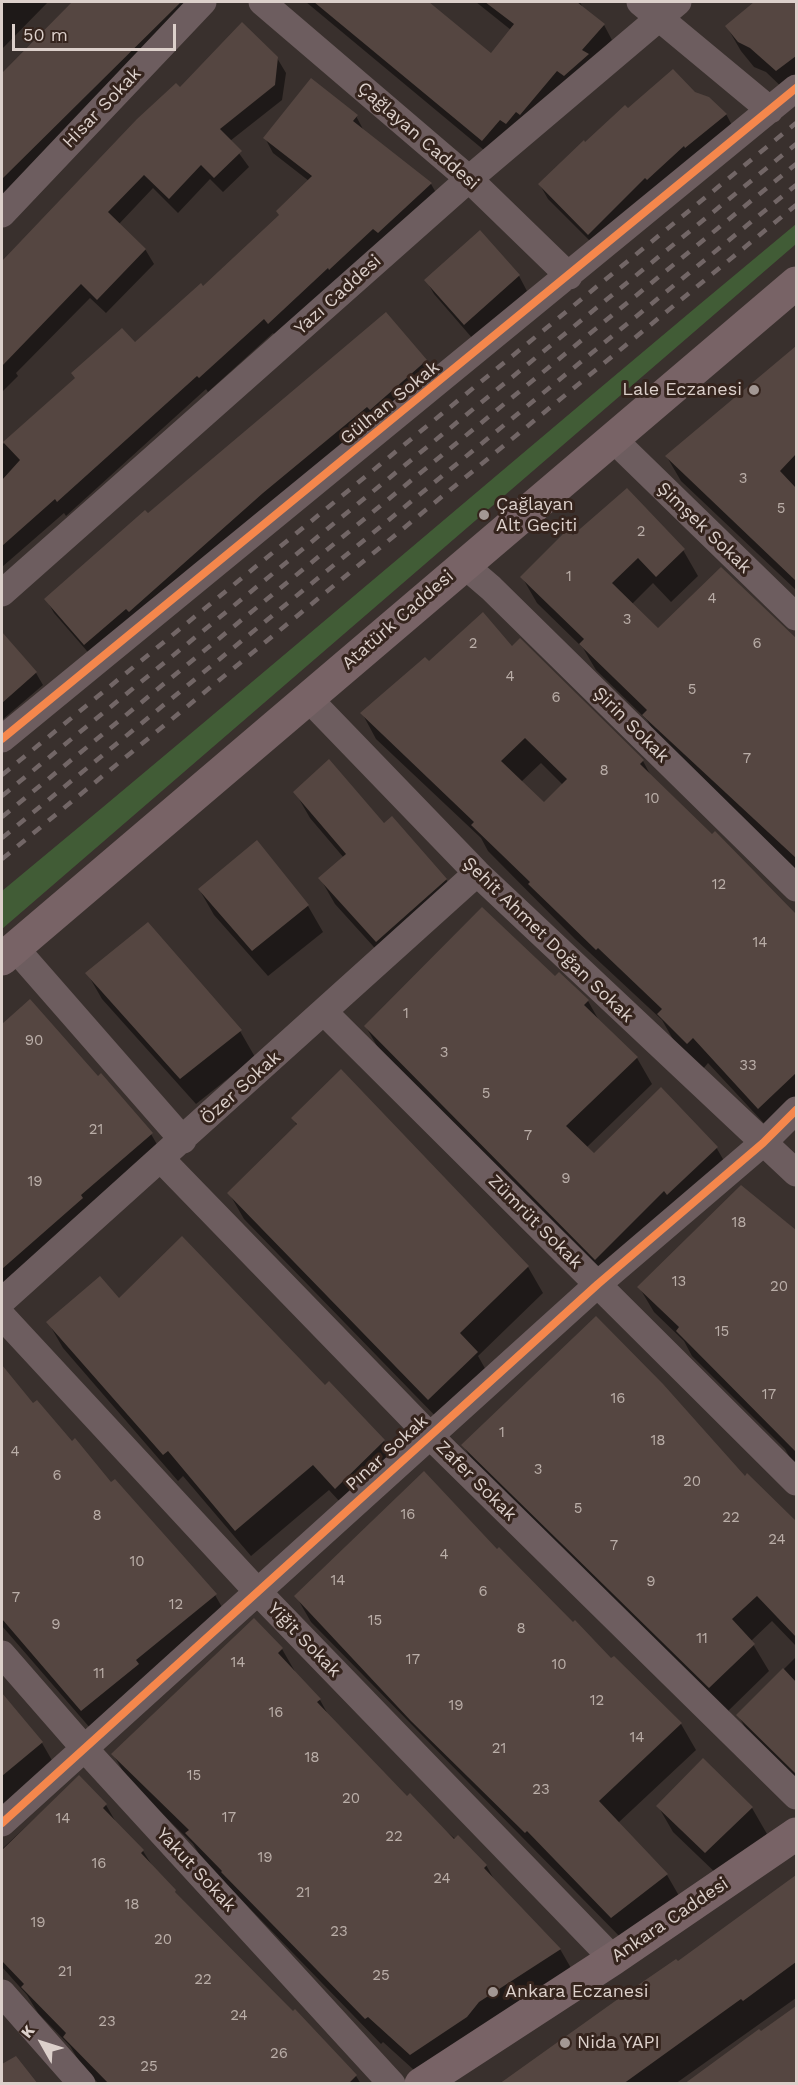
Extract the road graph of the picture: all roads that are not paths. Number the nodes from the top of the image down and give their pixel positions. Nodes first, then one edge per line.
1 (203, 2) edge
2 (262, 2) edge
3 (659, 6) edge
4 (796, 88) edge
5 (770, 110) junction
6 (469, 179) junction
7 (2, 214) edge
8 (569, 276) junction
9 (792, 295) edge
10 (612, 438) junction
11 (463, 564) junction
12 (2, 593) edge
13 (796, 617) edge
14 (308, 698) junction
15 (2, 739) edge
16 (477, 873) junction
17 (796, 888) edge
18 (8, 953) edge
19 (325, 1013) junction
20 (796, 1110) edge
21 (183, 1140) junction
22 (763, 1143) junction
23 (161, 1159) junction
24 (796, 1173) edge
25 (598, 1284) junction
26 (2, 1301) edge
27 (2, 1316) edge
28 (429, 1435) junction
29 (796, 1482) edge
30 (257, 1592) junction
31 (2, 1654) edge
32 (84, 1748) junction
33 (796, 1796) edge
34 (2, 1823) edge
35 (796, 1834) edge
36 (613, 1959) junction
37 (2, 1993) edge
38 (12, 2023) edge
39 (82, 2084) edge
40 (392, 2084) edge
41 (422, 2084) edge

1 - 7 street, Hisar Sokak
2 - 6 street, Çağlayan Caddesi
3 - 5 street
3 - 6 street, Yazı Caddesi
4 - 5 street, Gülhan Sokak
5 - 8 street, Gülhan Sokak
6 - 8 street, Çağlayan Caddesi
6 - 12 street, Yazı Caddesi
8 - 15 street, Gülhan Sokak
9 - 10 main road, Atatürk Caddesi
10 - 11 main road, Atatürk Caddesi
10 - 13 street, Şimşek Sokak
11 - 14 main road, Atatürk Caddesi
11 - 17 street, Şirin Sokak
14 - 16 street, Şehit Ahmet Doğan Sokak
14 - 18 main road, Atatürk Caddesi
16 - 19 street, Özer Sokak
16 - 22 street, Şehit Ahmet Doğan Sokak
18 - 21 street
19 - 21 street, Özer Sokak
19 - 25 street, Zümrüt Sokak
20 - 22 street, Pınar Sokak
21 - 23 street, Özer Sokak
22 - 24 street, Şehit Ahmet Doğan Sokak
22 - 25 street, Pınar Sokak
23 - 26 street, Özer Sokak
23 - 28 street, Zafer Sokak
25 - 28 street, Pınar Sokak
25 - 29 street, Zümrüt Sokak
27 - 30 street, Yiğit Sokak
28 - 30 street, Pınar Sokak
28 - 33 street, Zafer Sokak
30 - 32 street, Pınar Sokak
30 - 36 street, Yiğit Sokak
31 - 32 street, Yakut Sokak
32 - 34 street, Pınar Sokak
32 - 40 street, Yakut Sokak
35 - 36 main road, Ankara Caddesi
36 - 41 main road, Ankara Caddesi
37 - 38 street
38 - 39 street

